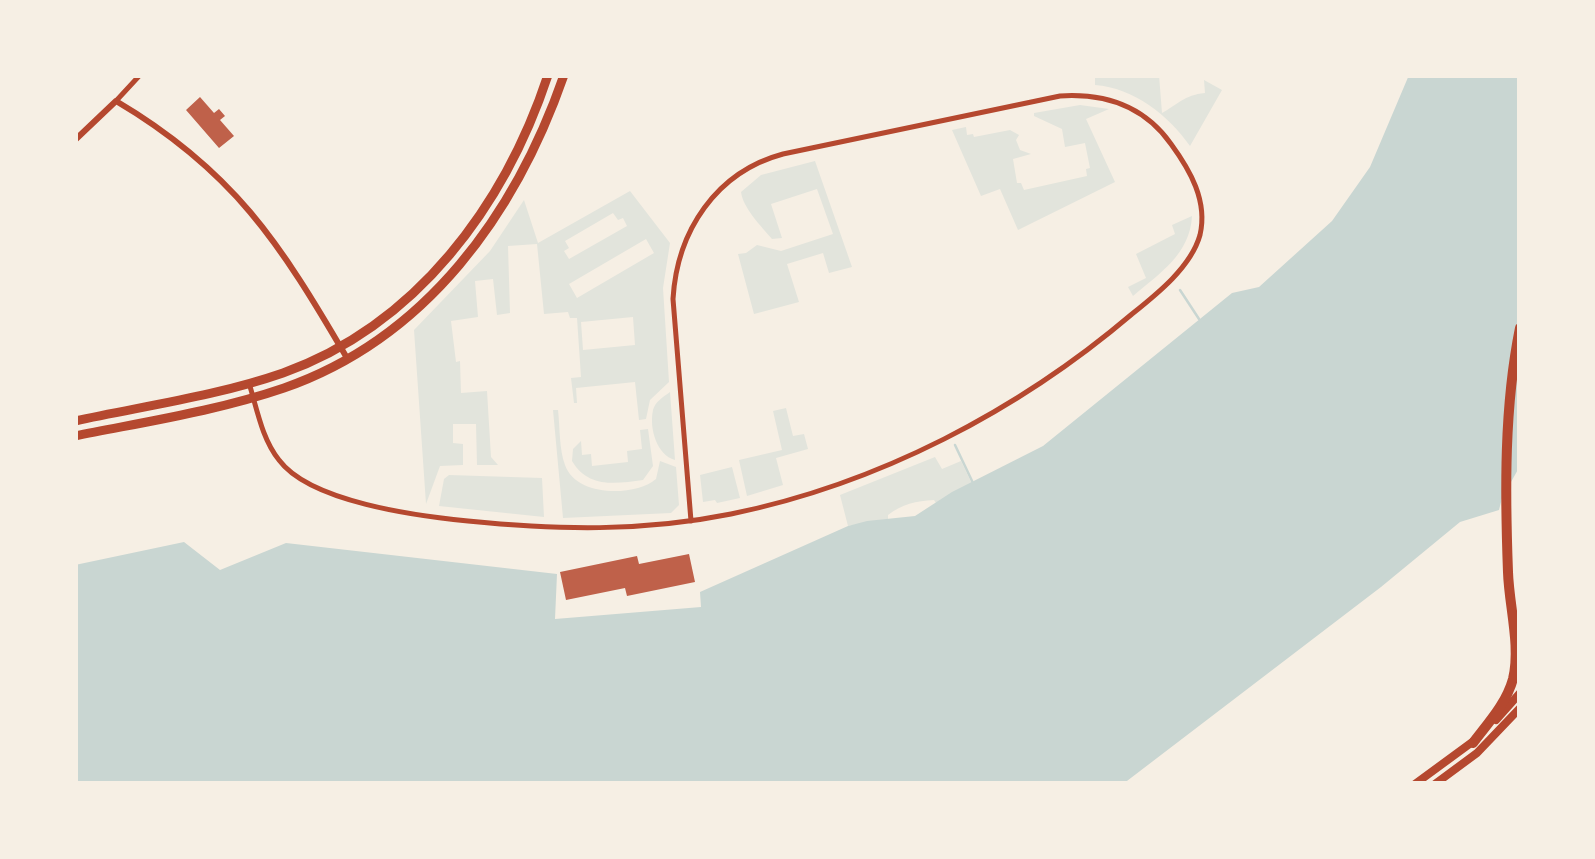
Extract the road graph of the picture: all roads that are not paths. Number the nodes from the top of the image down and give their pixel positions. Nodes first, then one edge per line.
1 (140, 75) edge
2 (548, 75) edge
3 (564, 75) edge
4 (116, 100) junction
5 (75, 140) edge
6 (1520, 328) edge
7 (340, 346) junction
8 (348, 358) junction
9 (249, 383) junction
10 (254, 398) junction
11 (75, 421) edge
12 (75, 436) edge
13 (691, 521) junction
14 (1520, 694) edge
15 (1520, 708) edge
16 (1472, 743) junction
17 (1415, 784) edge
18 (1436, 784) edge

1 - 4 street
2 - 7 highway
3 - 8 highway
4 - 5 street
4 - 7 street
6 - 16 highway
7 - 8 street
7 - 9 highway
8 - 10 highway
9 - 10 street
9 - 11 highway
10 - 12 highway
10 - 13 street
13 - 13 street
14 - 16 main road
15 - 18 main road
16 - 17 main road

